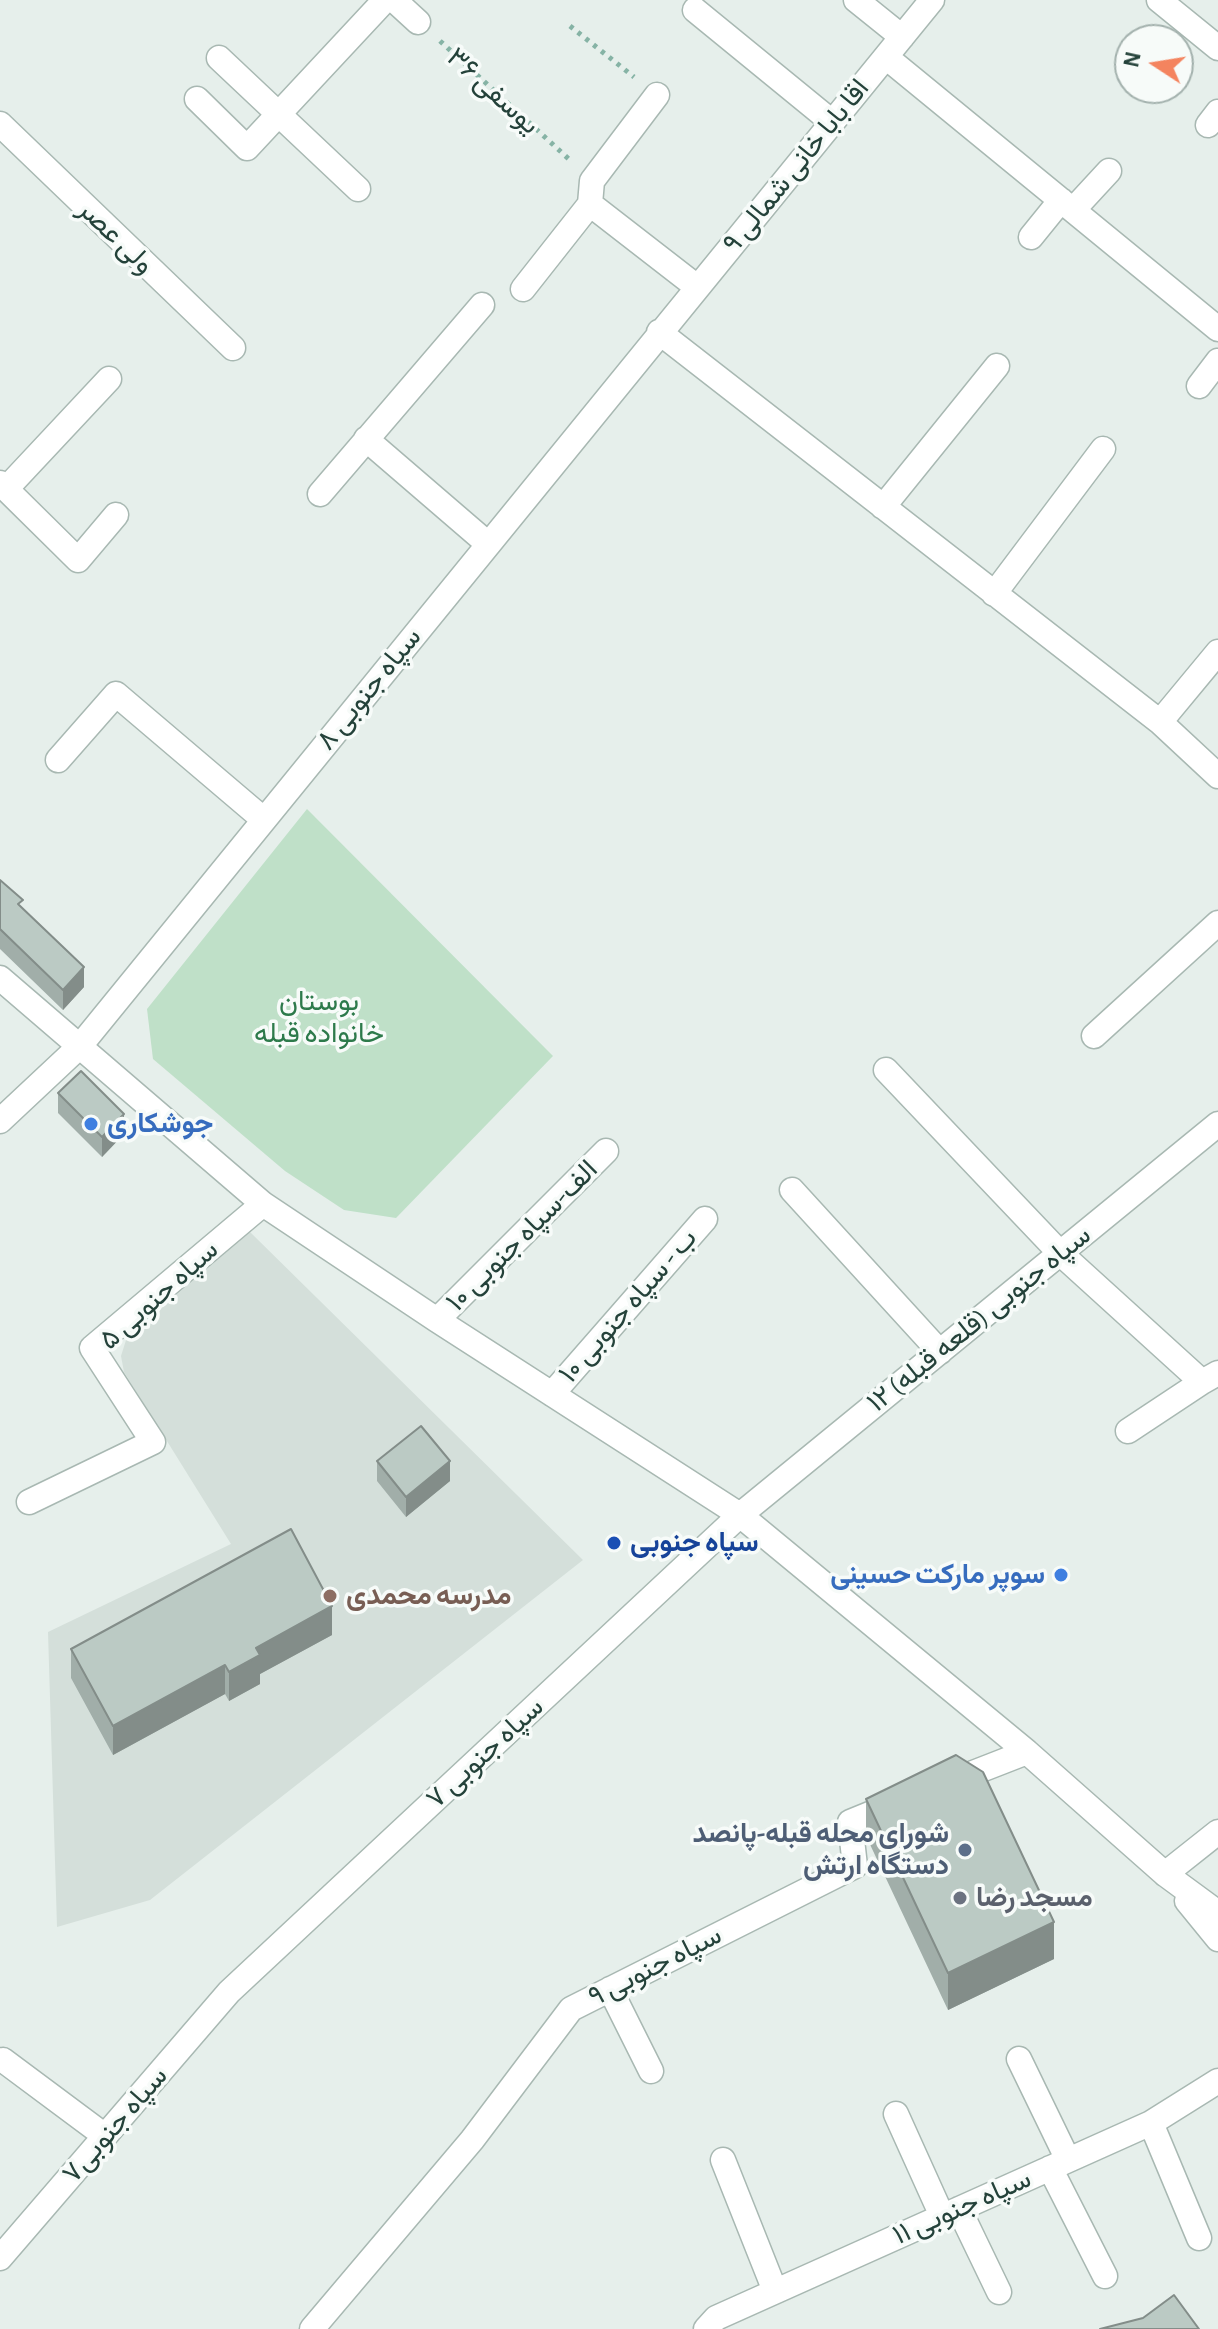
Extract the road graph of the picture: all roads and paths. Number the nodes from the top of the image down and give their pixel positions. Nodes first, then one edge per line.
1 (385, 0) edge
2 (394, 0) edge
3 (856, 0) edge
4 (932, 0) edge
5 (1159, 0) edge
6 (695, 10) dead end
7 (418, 22) joint
8 (570, 26) dead end
9 (902, 37) junction
10 (1218, 48) edge
11 (886, 57) junction
12 (219, 58) dead end
13 (657, 95) joint
14 (197, 99) dead end
15 (279, 114) junction
16 (832, 122) junction
17 (0, 124) edge
18 (1109, 171) dead end
19 (358, 189) dead end
20 (591, 192) junction
21 (1067, 205) junction
22 (1031, 237) dead end
23 (697, 287) junction
24 (523, 289) dead end
25 (482, 305) dead end
26 (1218, 329) edge
27 (659, 332) junction
28 (233, 348) dead end
29 (1218, 361) edge
30 (997, 366) dead end
31 (109, 379) dead end
32 (1199, 386) dead end
33 (366, 439) junction
34 (1103, 449) dead end
35 (3, 486) edge
36 (320, 494) dead end
37 (883, 507) junction
38 (116, 515) dead end
39 (488, 544) junction
40 (994, 594) junction
41 (1218, 652) edge
42 (1160, 722) junction
43 (58, 760) dead end
44 (1218, 776) edge
45 (263, 819) junction
46 (1218, 923) edge
47 (0, 978) edge
48 (1094, 1036) dead end
49 (80, 1046) junction
50 (886, 1070) dead end
51 (0, 1121) edge
52 (1218, 1124) edge
53 (606, 1151) dead end
54 (792, 1190) dead end
55 (263, 1204) junction
56 (705, 1219) dead end
57 (1060, 1253) junction
58 (437, 1320) junction
59 (940, 1352) junction
60 (1210, 1378) edge
61 (552, 1394) junction
62 (1128, 1431) dead end
63 (29, 1502) dead end
64 (740, 1515) junction
65 (1027, 1752) junction
66 (1218, 1832) edge
67 (1165, 1874) junction
68 (1218, 1913) edge
69 (1218, 1939) edge
70 (610, 1989) junction
71 (229, 1992) joint
72 (1019, 2059) dead end
73 (3, 2060) dead end
74 (651, 2071) dead end
75 (1218, 2081) edge
76 (896, 2114) dead end
77 (1151, 2123) junction
78 (105, 2136) junction
79 (723, 2160) dead end
80 (1059, 2164) junction
81 (950, 2212) junction
82 (1199, 2238) dead end
83 (0, 2258) edge
84 (1105, 2276) dead end
85 (775, 2291) junction
86 (999, 2292) dead end
87 (312, 2329) edge
88 (706, 2329) edge

1 - 15 street
2 - 7 street
3 - 9 street
4 - 9 street, ۹ اقا بابا خانی شمالی
5 - 10 street
6 - 16 street
7 - 20 path, یوسفی ۳۶
8 - 13 path
9 - 11 street, ۹ اقا بابا خانی شمالی
11 - 16 street, ۹ اقا بابا خانی شمالی
11 - 21 street
12 - 15 street
13 - 20 street
14 - 15 street
15 - 19 street
16 - 23 street, ۹ اقا بابا خانی شمالی
17 - 28 street, ولی عصر
18 - 21 street
20 - 23 street
20 - 24 street
21 - 22 street
21 - 26 street
23 - 27 street, ۹ اقا بابا خانی شمالی
25 - 33 street
27 - 37 street
27 - 39 street, ۸ سپاه جنوبی
29 - 32 street
30 - 37 street
31 - 35 street
33 - 36 street
33 - 39 street
34 - 40 street
35 - 38 street
37 - 40 street
39 - 45 street, ۸ سپاه جنوبی
40 - 42 street
41 - 42 street
42 - 44 street
43 - 45 street
45 - 49 street, ۸ سپاه جنوبی
46 - 48 street
47 - 49 street
49 - 51 street, ۸ سپاه جنوبی
49 - 55 street
50 - 57 street
52 - 57 street, ۱۲ سپاه جنوبی (قلعه قبله)
53 - 58 street, ۱۰ الف-سپاه جنوبی
54 - 59 street
55 - 58 street
55 - 63 street, ۵ سپاه جنوبی
56 - 61 street, ۱۰ ب - سپاه جنوبی
57 - 59 street, ۱۲ سپاه جنوبی (قلعه قبله)
57 - 60 street
58 - 61 street
59 - 64 street, ۱۲ سپاه جنوبی (قلعه قبله)
60 - 62 street
61 - 64 street
64 - 65 street
64 - 71 street, ۷ سپاه جنوبی
65 - 67 street
65 - 70 street, ۹ سپاه جنوبی
66 - 67 street
67 - 68 street
67 - 69 street
70 - 74 street
70 - 87 street, ۹ سپاه جنوبی
71 - 78 street, سپاه جنوبی۷
72 - 80 street
73 - 78 street
75 - 77 street, ۱۱ سپاه جنوبی
76 - 81 street
77 - 80 street, ۱۱ سپاه جنوبی
77 - 82 street
78 - 83 street, سپاه جنوبی۷
79 - 85 street
80 - 81 street, ۱۱ سپاه جنوبی
80 - 84 street
81 - 85 street, ۱۱ سپاه جنوبی
81 - 86 street
85 - 88 street, ۱۱ سپاه جنوبی

